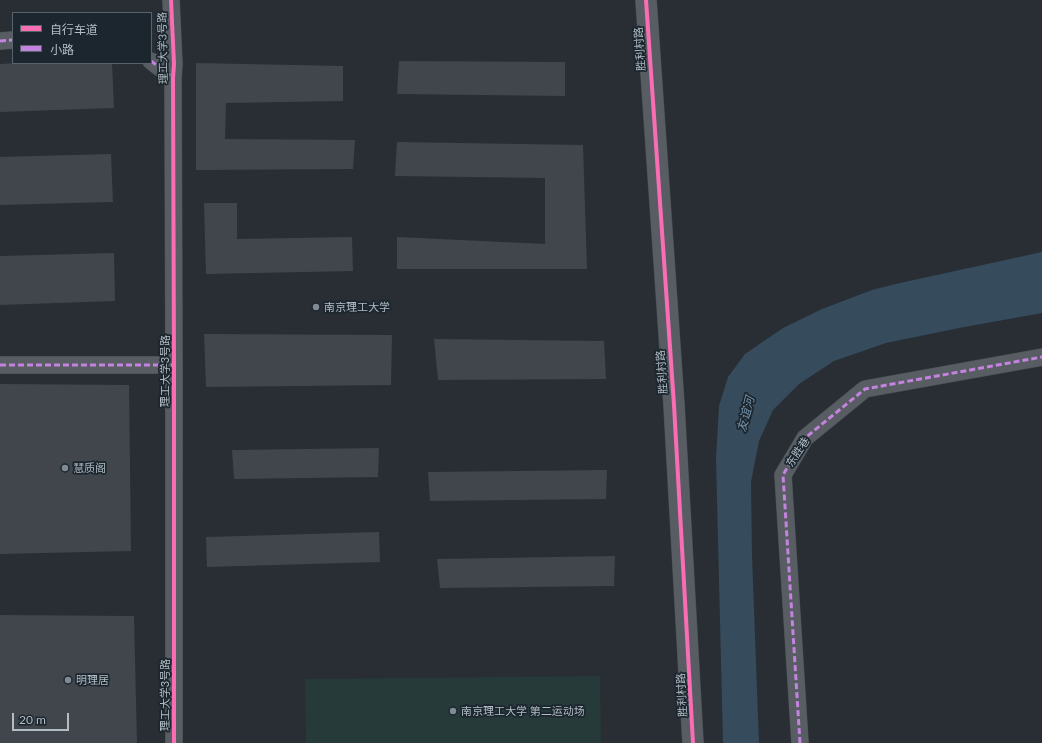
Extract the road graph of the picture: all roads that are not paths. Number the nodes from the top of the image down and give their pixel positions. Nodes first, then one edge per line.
1 (171, 0) edge
2 (646, 0) edge
3 (0, 40) edge
4 (12, 40) edge
5 (152, 62) edge
6 (173, 78) junction
7 (1042, 357) edge
8 (0, 365) edge
9 (174, 365) junction
10 (174, 743) edge
11 (693, 743) edge
12 (800, 743) edge

1 - 6 street, 理工大学3号路
2 - 11 street, 胜利村路
3 - 4 street
5 - 6 street
6 - 9 street, 理工大学3号路
7 - 12 street, 东胜巷
8 - 9 street
9 - 10 street, 理工大学3号路

